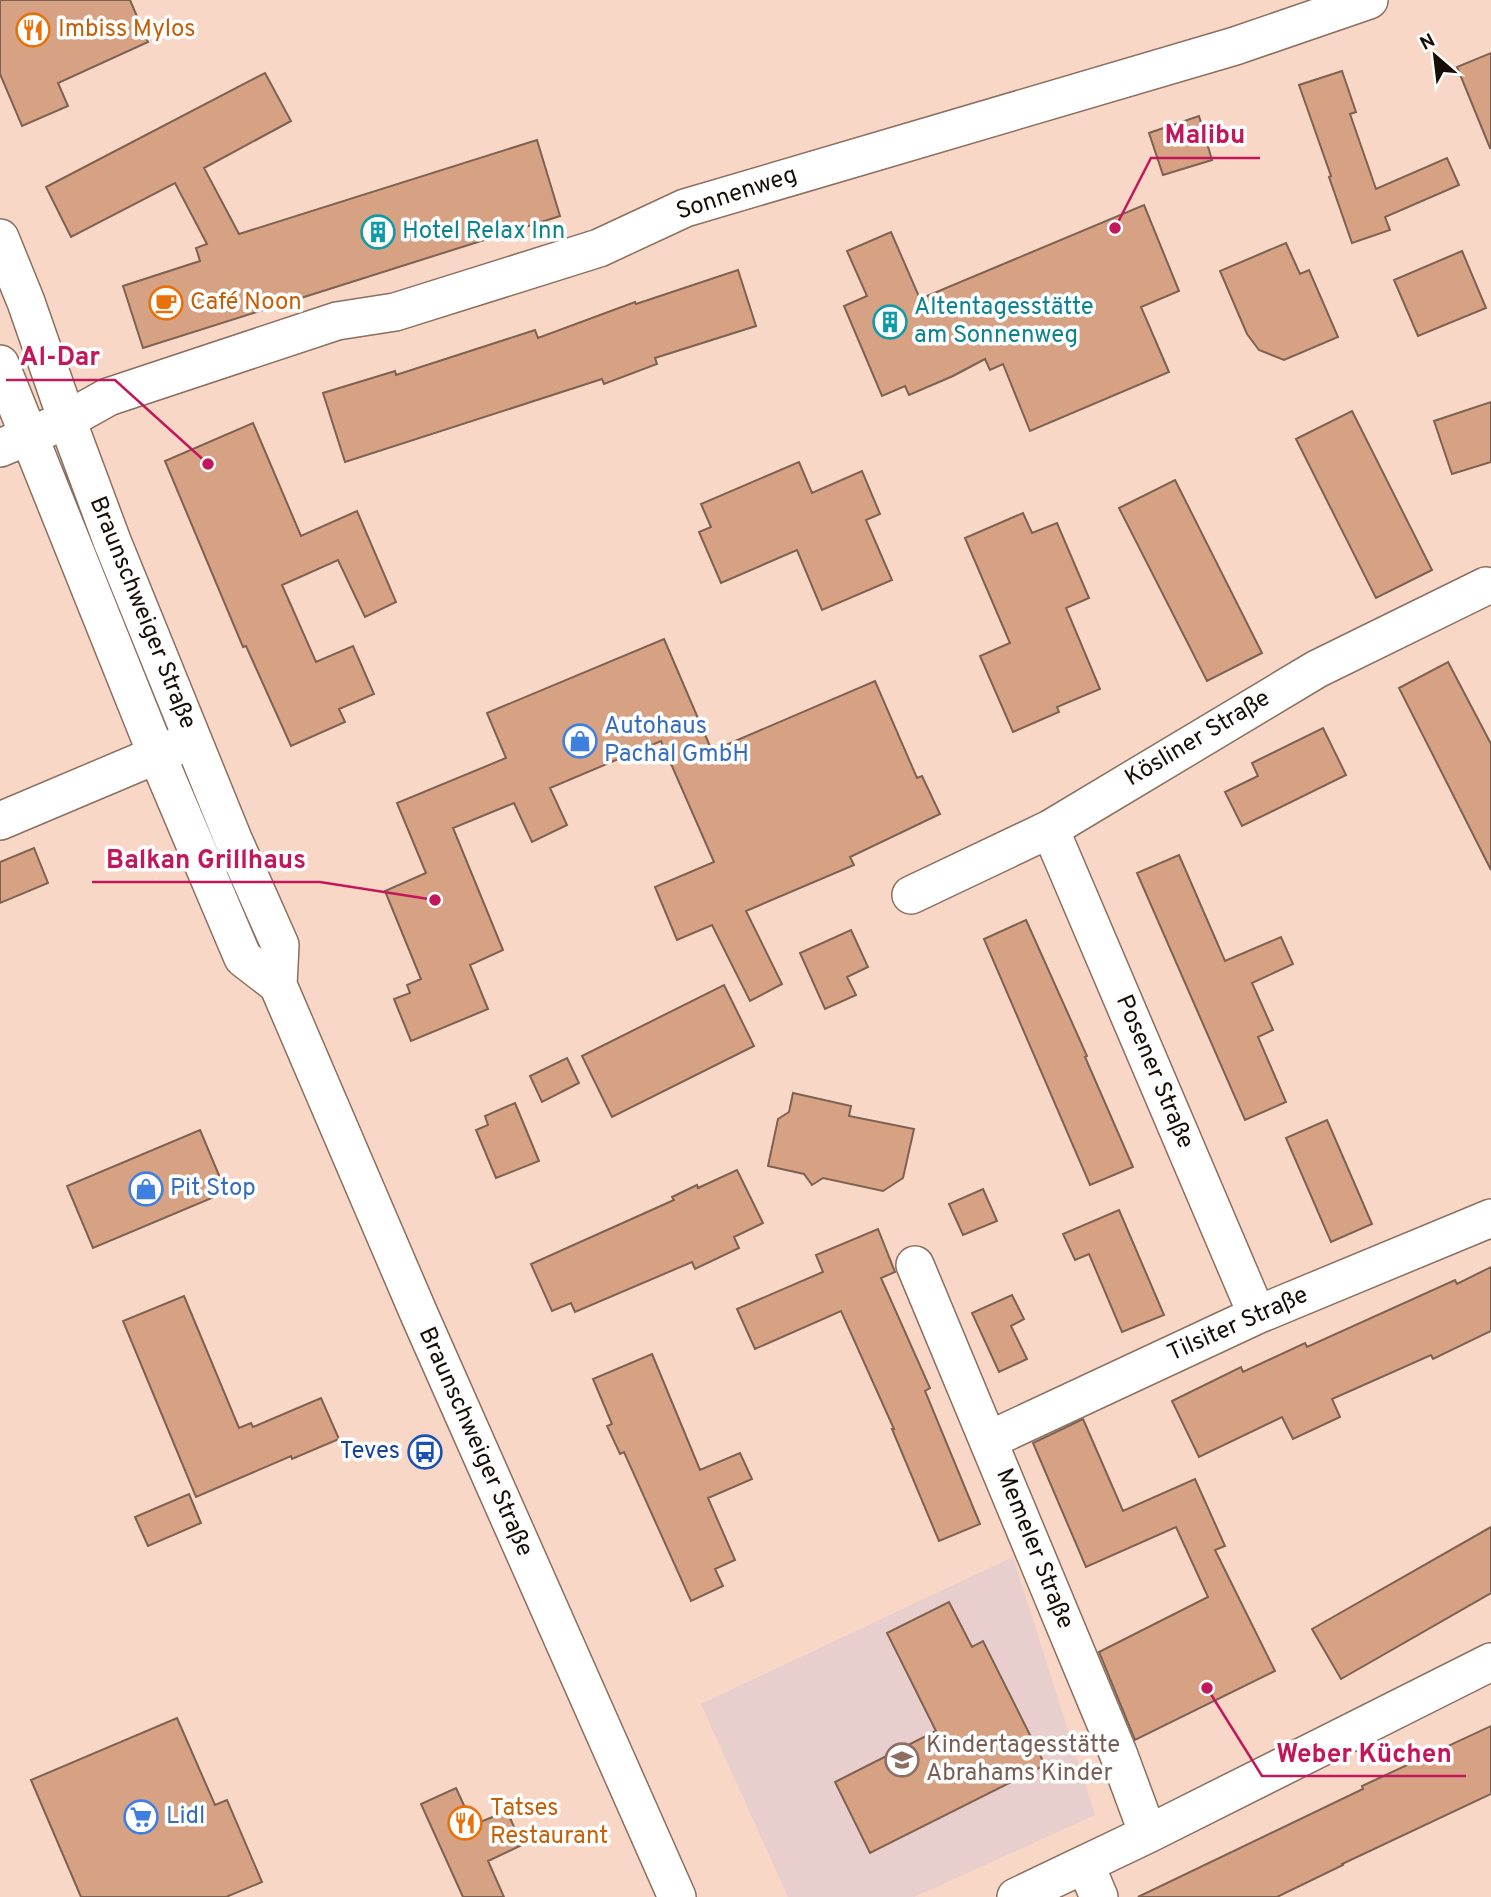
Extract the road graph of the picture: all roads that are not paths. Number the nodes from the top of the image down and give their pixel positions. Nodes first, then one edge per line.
1 (1362, 1) edge
2 (0, 238) edge
3 (0, 364) edge
4 (54, 383) junction
5 (108, 397) junction
6 (7, 401) edge
7 (66, 420) junction
8 (15, 442) edge
9 (1489, 582) edge
10 (193, 740) junction
11 (157, 755) junction
12 (0, 821) edge
13 (1050, 829) junction
14 (911, 895) dead end
15 (278, 985) junction
16 (1491, 1218) edge
17 (915, 1265) dead end
18 (1257, 1315) junction
19 (989, 1440) junction
20 (1491, 1662) edge
21 (1148, 1834) junction
22 (1092, 1881) edge
23 (677, 1897) edge
24 (1016, 1897) edge

1 - 5 street, Sonnenweg
2 - 4 street, Braunschweiger Straße
3 - 6 street, Braunschweiger Straße
4 - 5 street
4 - 6 street
4 - 7 street, Braunschweiger Straße
5 - 7 street, Sonnenweg
6 - 8 street, Braunschweiger Straße
7 - 8 street, Sonnenweg
7 - 10 street, Braunschweiger Straße
8 - 11 street, Braunschweiger Straße
9 - 13 street, Kösliner Straße
10 - 11 street
10 - 15 street, Braunschweiger Straße
11 - 12 street
11 - 15 street, Braunschweiger Straße
13 - 14 street, Kösliner Straße
13 - 18 street, Posener Straße
15 - 23 street, Braunschweiger Straße
16 - 18 street, Tilsiter Straße
17 - 19 street, Memeler Straße
18 - 19 street, Tilsiter Straße
19 - 21 street, Memeler Straße
20 - 21 street
21 - 22 street
22 - 24 street

